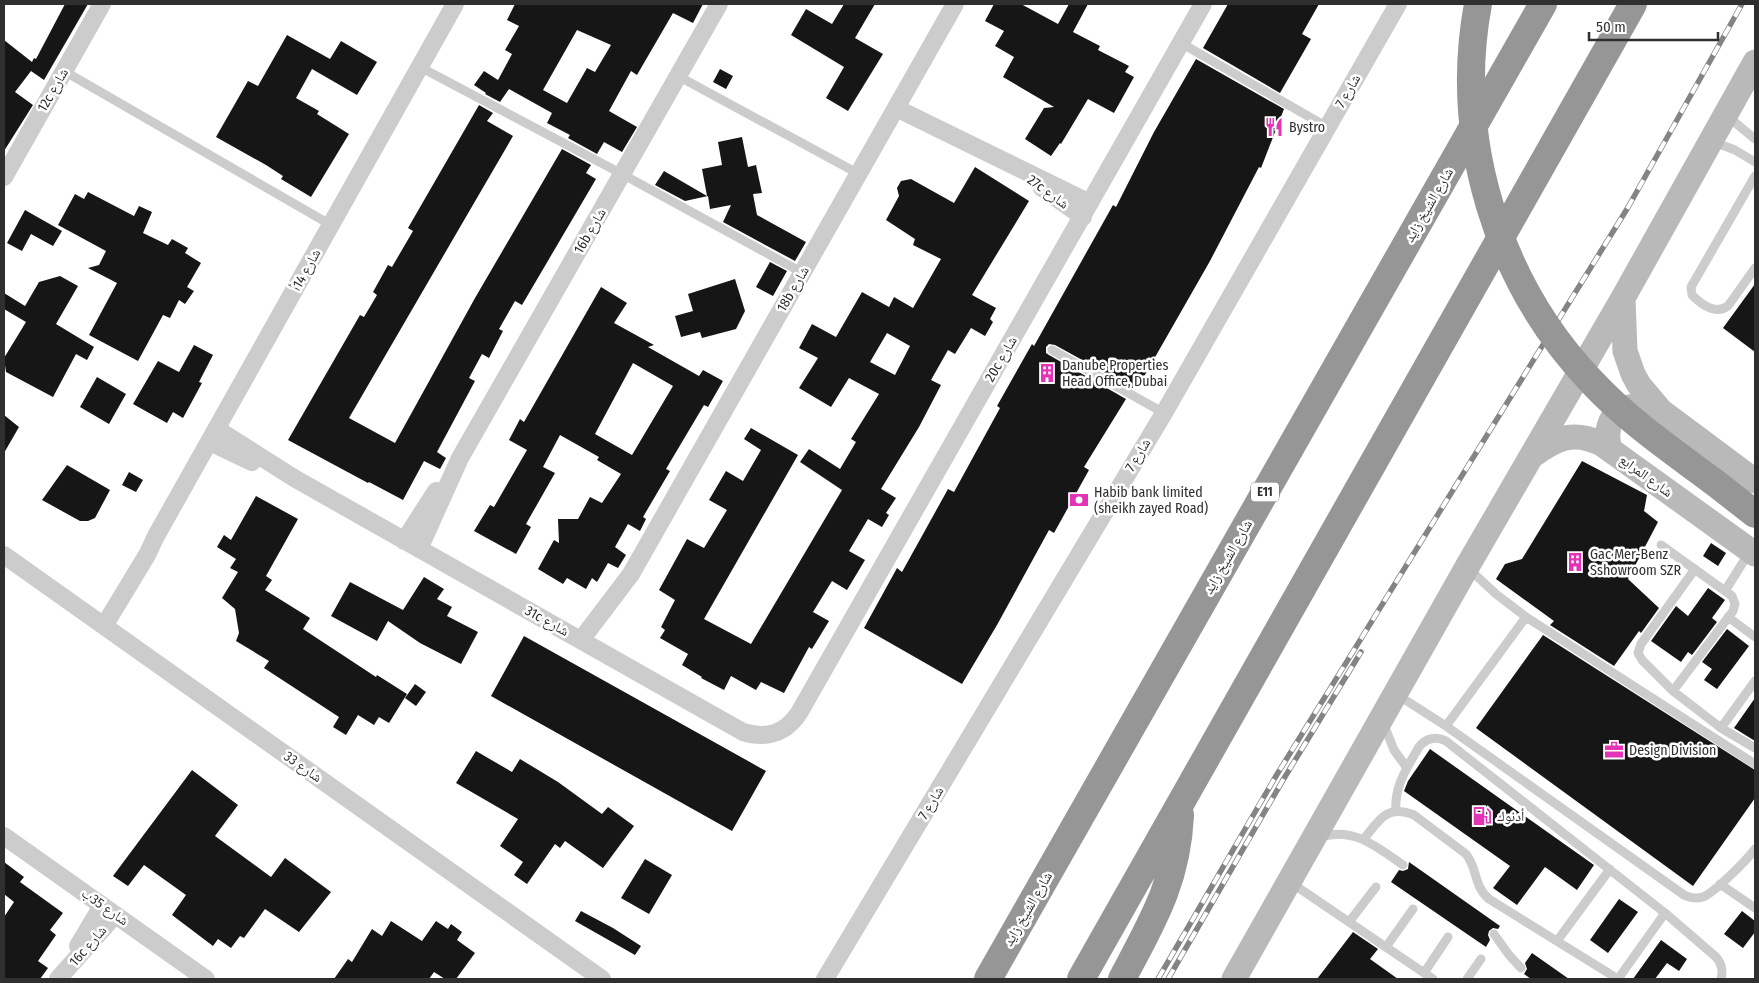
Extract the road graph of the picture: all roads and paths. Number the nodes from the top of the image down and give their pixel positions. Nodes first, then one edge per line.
1 (102, 4) edge
2 (455, 4) edge
3 (719, 4) edge
4 (955, 4) edge
5 (1203, 4) edge
6 (1398, 4) edge
7 (1478, 4) edge
8 (1543, 4) edge
9 (1633, 4) edge
10 (1181, 43) junction
11 (1755, 62) edge
12 (420, 66) junction
13 (64, 71) junction
14 (678, 76) junction
15 (900, 102) junction
16 (1726, 115) junction
17 (1327, 127) junction
18 (1755, 139) edge
19 (1711, 141) junction
20 (1755, 162) edge
21 (5, 173) edge
22 (622, 174) junction
23 (859, 174) junction
24 (1755, 176) edge
25 (1087, 210) junction
26 (331, 225) junction
27 (1755, 268) edge
28 (802, 273) junction
29 (1623, 298) junction
30 (1052, 350) dead end
31 (1661, 411) junction
32 (1164, 413) junction
33 (213, 436) junction
34 (1610, 450) junction
35 (1530, 458) junction
36 (1755, 481) edge
37 (1755, 514) edge
38 (412, 545) junction
39 (1661, 545) dead end
40 (1752, 552) edge
41 (4, 555) edge
42 (1467, 567) junction
43 (1695, 570) junction
44 (1725, 591) junction
45 (1526, 617) junction
46 (1728, 617) junction
47 (99, 623) junction
48 (1755, 638) edge
49 (587, 644) junction
50 (1755, 681) edge
51 (1673, 691) junction
52 (1396, 694) junction
53 (799, 714) joint
54 (1382, 718) junction
55 (1446, 726) junction
56 (1721, 728) junction
57 (1755, 748) edge
58 (1755, 764) edge
59 (1407, 768) junction
60 (1180, 807) junction
61 (1396, 811) junction
62 (4, 836) edge
63 (1364, 839) junction
64 (1313, 840) junction
65 (1755, 849) edge
66 (1403, 866) dead end
67 (1610, 869) junction
68 (1289, 882) junction
69 (1720, 884) junction
70 (1376, 887) dead end
71 (1755, 908) edge
72 (1413, 909) dead end
73 (109, 910) junction
74 (1665, 913) junction
75 (1349, 922) junction
76 (1494, 934) dead end
77 (1448, 937) dead end
78 (1557, 941) junction
79 (1386, 947) junction
80 (1481, 959) dead end
81 (1521, 968) dead end
82 (1424, 973) junction
83 (59, 978) edge
84 (206, 979) edge
85 (602, 979) edge
86 (826, 979) edge
87 (988, 979) edge
88 (1082, 979) edge
89 (1122, 979) edge
90 (1234, 979) edge
91 (1432, 979) edge
92 (1467, 979) edge
93 (1618, 979) edge
94 (1721, 979) edge

1 - 13 street, 12c شارع
2 - 12 street, شارع 14أ
3 - 14 street, 16b شارع
4 - 15 street, 18b شارع
5 - 10 street, 20c شارع
6 - 17 street, شارع 7
7 - 37 highway, bridge
8 - 87 highway, شارع الشيخ زايد / E11
9 - 60 highway
10 - 17 lane
10 - 25 street, 20c شارع
11 - 16 street
12 - 22 lane
12 - 26 street, شارع 14أ
13 - 21 street, 12c شارع
13 - 26 lane
14 - 22 street, 16b شارع
14 - 23 lane
15 - 23 street, 18b شارع
15 - 25 street, 27c شارع
16 - 18 lane
16 - 19 street
17 - 32 street, شارع 7
19 - 20 lane
19 - 29 street
22 - 28 lane
22 - 38 street, 16b شارع
23 - 28 street, 18b شارع
24 - 27 lane
25 - 53 street, 20c شارع
26 - 33 street, شارع 14أ
28 - 49 street, 18b شارع
29 - 31 street
29 - 35 street
30 - 32 lane
31 - 34 street
31 - 36 street
32 - 86 street, شارع 7
33 - 38 street, 31c شارع
33 - 47 street, شارع 14أ
34 - 35 street, شارع المرابع
34 - 40 street, شارع المرابع
35 - 42 street
38 - 49 street, 31c شارع
39 - 43 lane
40 - 44 lane
41 - 47 street, شارع 33
42 - 45 lane
42 - 52 street
43 - 44 lane
43 - 51 lane
44 - 46 lane
45 - 55 lane
45 - 58 lane
46 - 48 lane
46 - 51 lane
47 - 85 street, شارع 33
49 - 53 street, 31c شارع
50 - 56 lane
51 - 56 lane
52 - 54 street
52 - 55 lane
54 - 59 lane
54 - 64 street
55 - 69 lane
56 - 57 lane
59 - 61 lane
59 - 67 lane
60 - 88 highway
60 - 89 highway
61 - 63 lane
61 - 78 lane
62 - 73 street, شارع 35ب
63 - 64 lane
63 - 66 lane
64 - 68 street
65 - 69 lane
67 - 74 lane
67 - 78 lane
68 - 75 lane
68 - 90 street
69 - 71 lane
70 - 75 lane
72 - 79 lane
73 - 83 street, 16c شارع
73 - 84 street, شارع 35ب
74 - 93 lane
74 - 94 lane
75 - 79 lane
76 - 81 lane
77 - 82 lane
78 - 93 lane
79 - 82 lane
80 - 92 lane
82 - 91 lane

